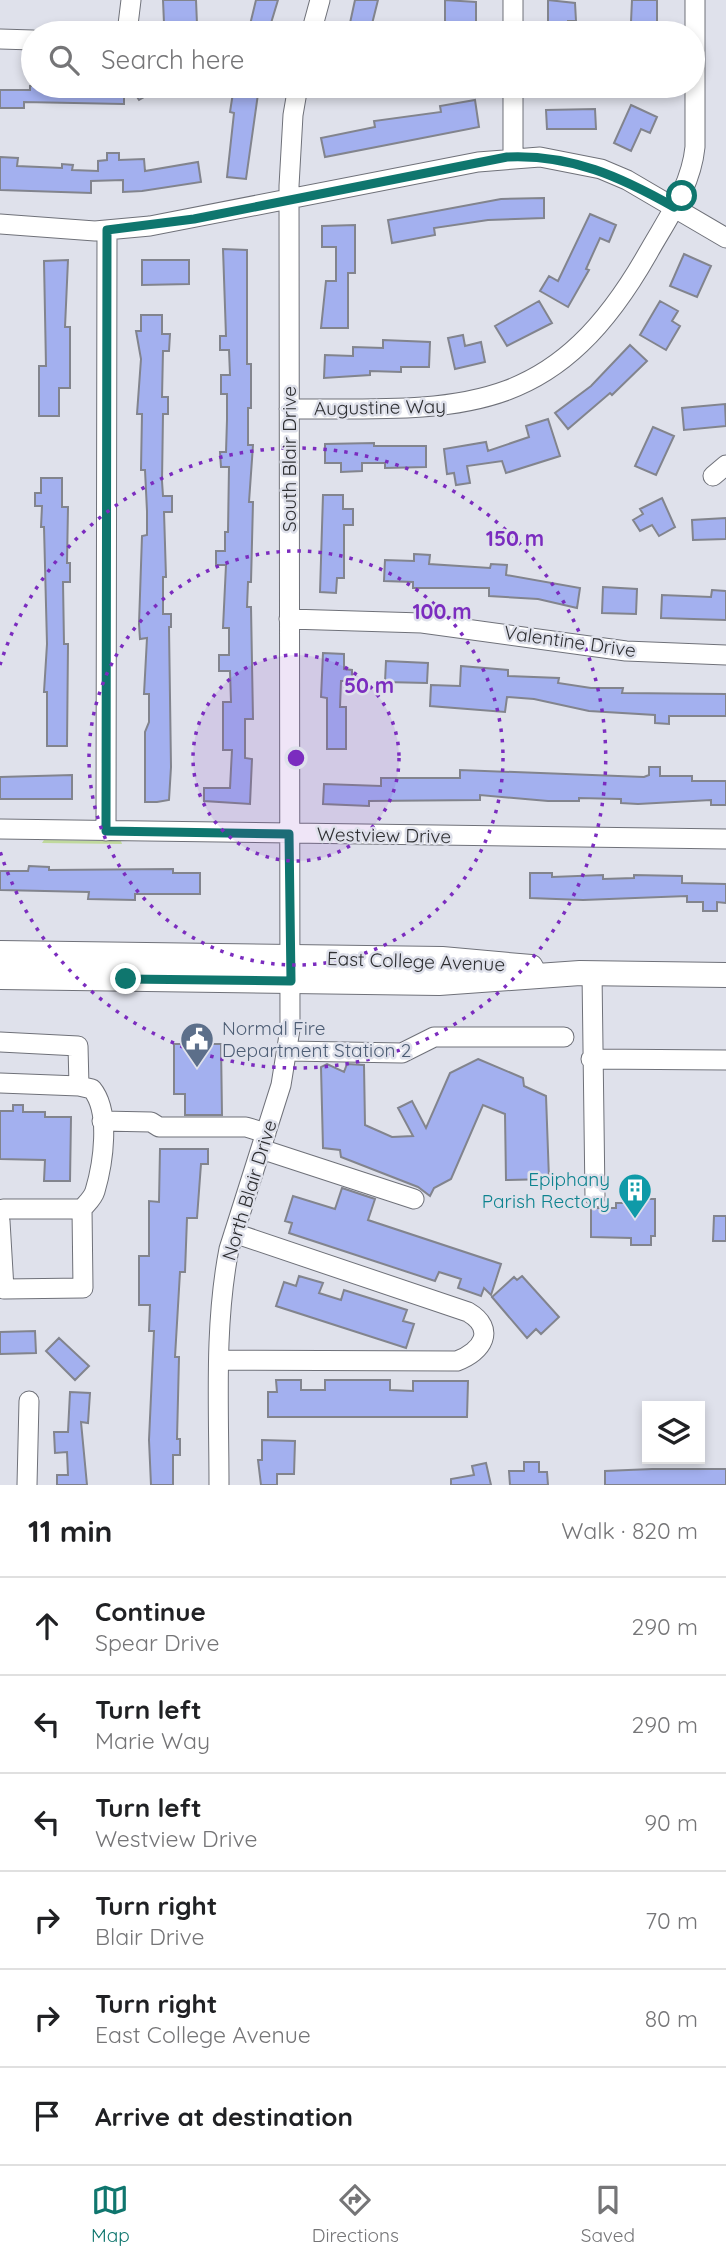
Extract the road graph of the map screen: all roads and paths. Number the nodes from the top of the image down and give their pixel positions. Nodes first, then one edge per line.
1 (131, 0) edge
2 (320, 0) edge
3 (513, 0) edge
4 (695, 0) edge
5 (128, 21) edge
6 (314, 21) edge
7 (513, 21) edge
8 (695, 21) edge
9 (0, 39) edge
10 (21, 40) edge
11 (296, 98) edge
12 (513, 98) edge
13 (694, 98) edge
14 (513, 157) junction
15 (289, 200) junction
16 (674, 207) junction
17 (0, 224) edge
18 (107, 230) junction
19 (726, 238) edge
20 (289, 409) junction
21 (289, 619) junction
22 (726, 655) edge
23 (0, 829) edge
24 (106, 831) junction
25 (289, 834) junction
26 (726, 839) edge
27 (0, 953) edge
28 (291, 969) junction
29 (586, 973) junction
30 (726, 975) edge
31 (0, 977) edge
32 (564, 1037) dead end
33 (0, 1042) edge
34 (288, 1051) junction
35 (591, 1059) junction
36 (726, 1060) edge
37 (0, 1083) edge
38 (79, 1086) junction
39 (102, 1121) junction
40 (264, 1141) junction
41 (595, 1197) dead end
42 (414, 1199) dead end
43 (82, 1209) junction
44 (0, 1212) edge
45 (0, 1221) edge
46 (234, 1233) junction
47 (219, 1360) junction
48 (29, 1401) dead end
49 (27, 1485) edge
50 (219, 1485) edge

1 - 5 street
2 - 6 street
3 - 7 street
4 - 8 street, Augustine Way
9 - 10 street
11 - 15 street, South Blair Drive
12 - 14 street
13 - 16 street, Augustine Way
14 - 15 street
14 - 16 street
15 - 18 street
15 - 20 street, South Blair Drive
16 - 19 street
16 - 20 street, Augustine Way
17 - 18 street
18 - 24 street
20 - 21 street, South Blair Drive
21 - 22 street, Valentine Drive
21 - 25 street, South Blair Drive
23 - 24 street, Westview Drive
24 - 25 street, Westview Drive
25 - 26 street, Westview Drive
25 - 28 street, South Blair Drive
27 - 28 main road, East College Avenue
28 - 29 main road, East College Avenue
28 - 31 main road, East College Avenue
28 - 34 street, North Blair Drive
29 - 30 main road, East College Avenue
29 - 35 street
32 - 34 street
33 - 38 street
34 - 40 street, North Blair Drive
35 - 36 street
35 - 41 street
37 - 38 street
38 - 39 street
39 - 40 street
39 - 43 street
40 - 42 street
40 - 46 street, North Blair Drive
43 - 44 street
43 - 45 street
46 - 47 street, North Blair Drive
46 - 47 street
47 - 50 street, North Blair Drive
48 - 49 street

